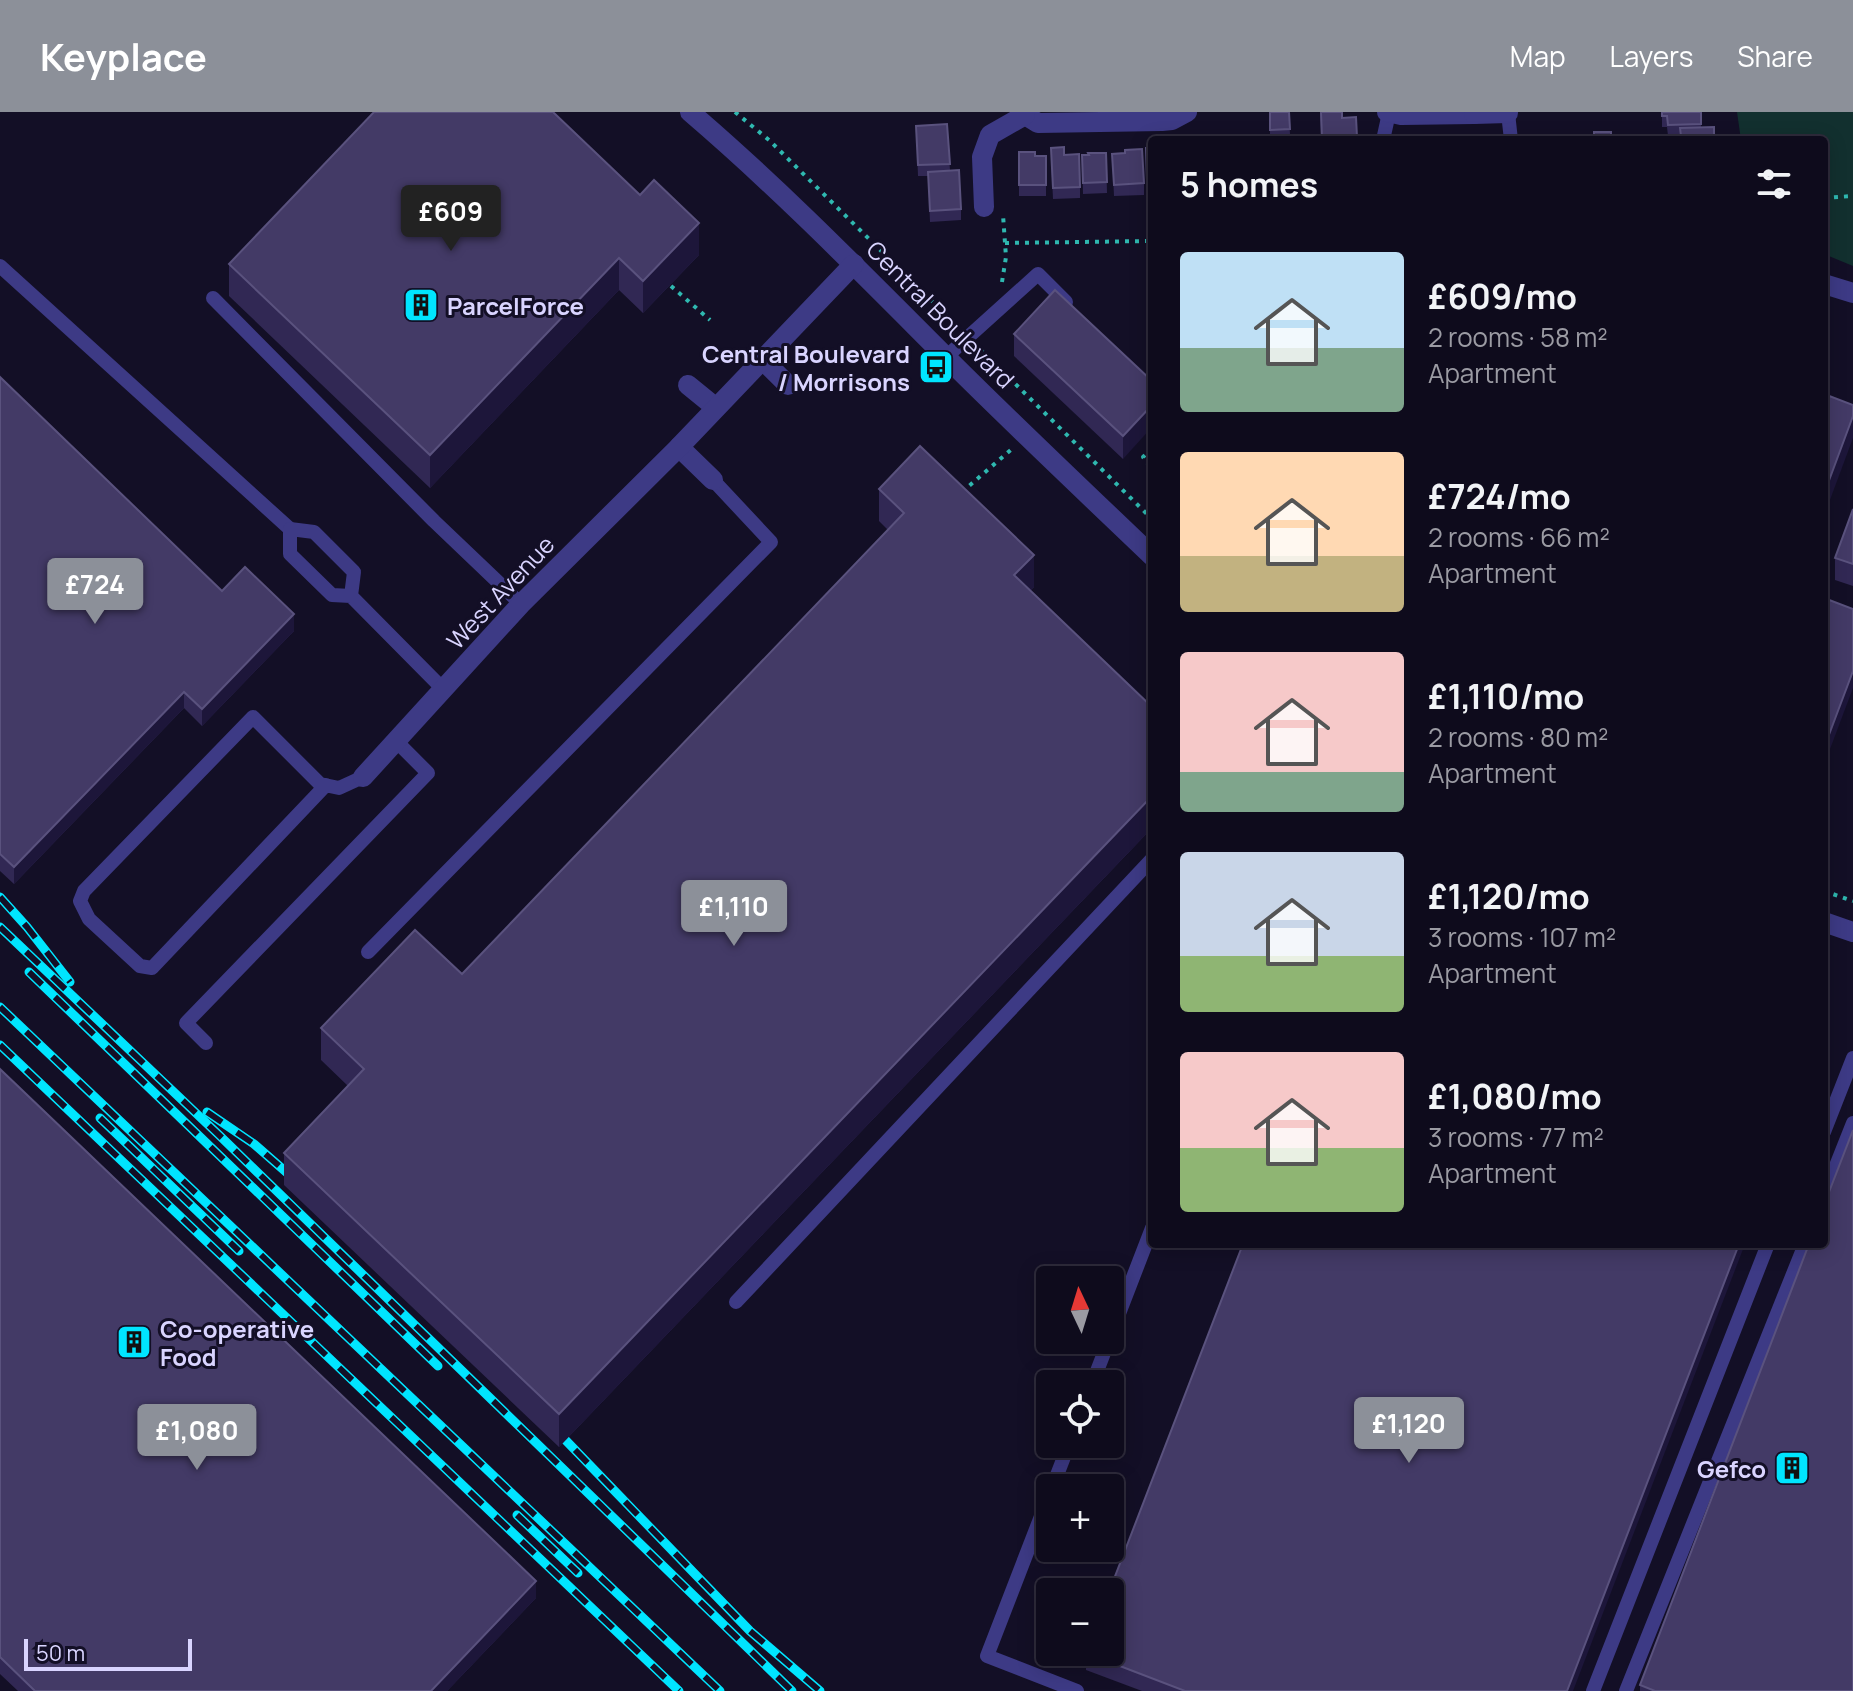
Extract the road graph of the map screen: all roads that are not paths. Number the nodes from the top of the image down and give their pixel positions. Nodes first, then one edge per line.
1 (690, 112) edge
2 (1187, 112) edge
3 (1388, 112) edge
4 (1524, 112) edge
5 (1474, 113) edge
6 (1508, 113) edge
7 (1024, 114) edge
8 (1384, 136) edge
9 (1511, 136) edge
10 (993, 205) road end
11 (854, 264) junction
12 (0, 266) edge
13 (1828, 285) edge
14 (1853, 293) edge
15 (213, 298) dead end
16 (1080, 316) edge
17 (946, 357) junction
18 (763, 360) junction
19 (688, 385) dead end
20 (788, 385) dead end
21 (715, 407) junction
22 (679, 447) junction
23 (713, 480) joint
24 (290, 529) junction
25 (1148, 552) edge
26 (351, 596) junction
27 (521, 604) junction
28 (444, 690) junction
29 (396, 741) junction
30 (363, 777) joint
31 (326, 785) junction
32 (1148, 863) edge
33 (1828, 923) edge
34 (1853, 932) edge
35 (368, 952) dead end
36 (206, 1043) dead end
37 (1853, 1058) edge
38 (1828, 1122) edge
39 (1853, 1123) edge
40 (1828, 1186) edge
41 (1148, 1238) edge
42 (1766, 1248) edge
43 (1803, 1248) edge
44 (1124, 1300) edge
45 (736, 1302) dead end
46 (1036, 1530) edge
47 (1077, 1691) edge
48 (1593, 1691) edge
49 (1626, 1691) edge

1 - 11 street, Central Boulevard
2 - 7 street
3 - 5 street
3 - 8 lane
4 - 6 street
5 - 6 street, bridge
6 - 9 lane
7 - 10 street
11 - 17 street, Central Boulevard
11 - 18 street, West Avenue
12 - 24 lane
13 - 14 street
15 - 27 lane
16 - 17 lane
17 - 25 street, Central Boulevard
18 - 20 street
18 - 21 street, West Avenue
19 - 21 street
21 - 22 street, West Avenue
22 - 23 street
22 - 27 street, West Avenue
23 - 35 lane
24 - 26 lane
24 - 26 lane
26 - 28 lane
27 - 28 street, West Avenue
28 - 29 street, West Avenue
29 - 30 street, West Avenue
29 - 36 lane
30 - 31 lane
31 - 31 lane
32 - 45 lane
33 - 34 street
37 - 38 lane
39 - 40 lane
41 - 44 lane
42 - 48 lane
43 - 49 lane
46 - 47 lane

